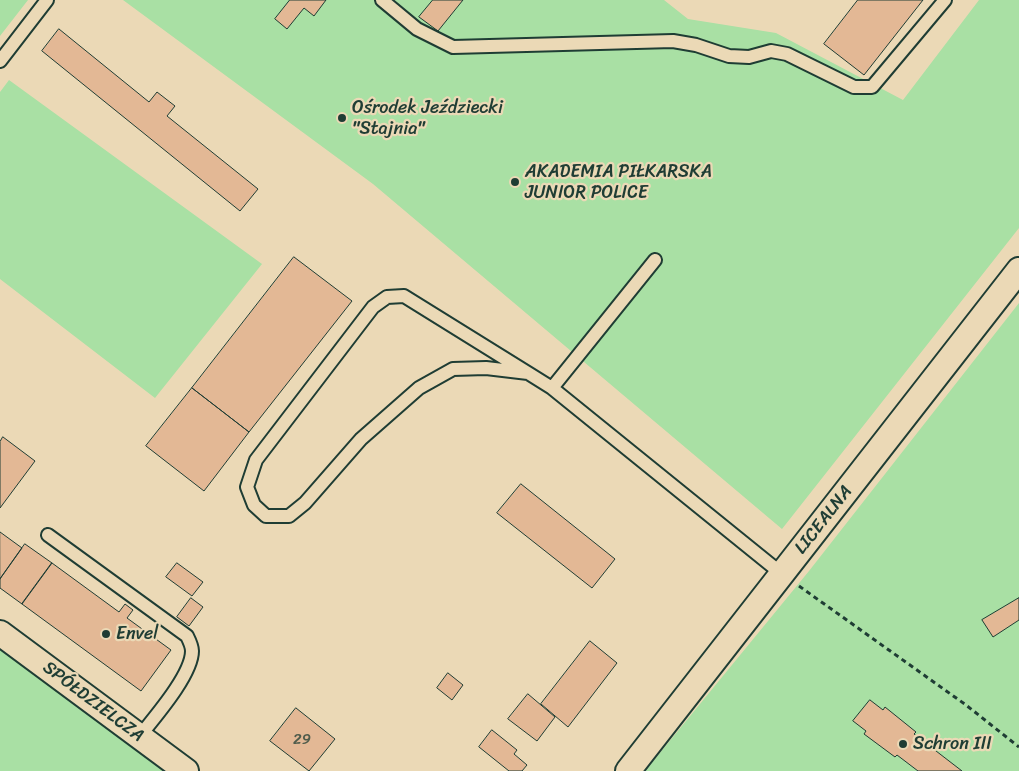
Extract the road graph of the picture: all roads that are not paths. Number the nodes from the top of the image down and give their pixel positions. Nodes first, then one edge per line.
1 (47, 0) edge
2 (382, 0) edge
3 (945, 0) edge
4 (0, 61) edge
5 (655, 260) dead end
6 (1019, 270) edge
7 (528, 373) junction
8 (552, 388) junction
9 (48, 535) dead end
10 (782, 574) junction
11 (0, 633) edge
12 (139, 737) junction
13 (186, 771) edge
14 (628, 771) edge

1 - 4 lane
2 - 3 lane
5 - 8 lane
6 - 10 street, LICEALNA
7 - 7 lane
7 - 8 lane
8 - 10 lane
9 - 12 lane
10 - 14 street, LICEALNA
11 - 12 street, SPÓŁDZIELCZA
12 - 13 street, SPÓŁDZIELCZA

